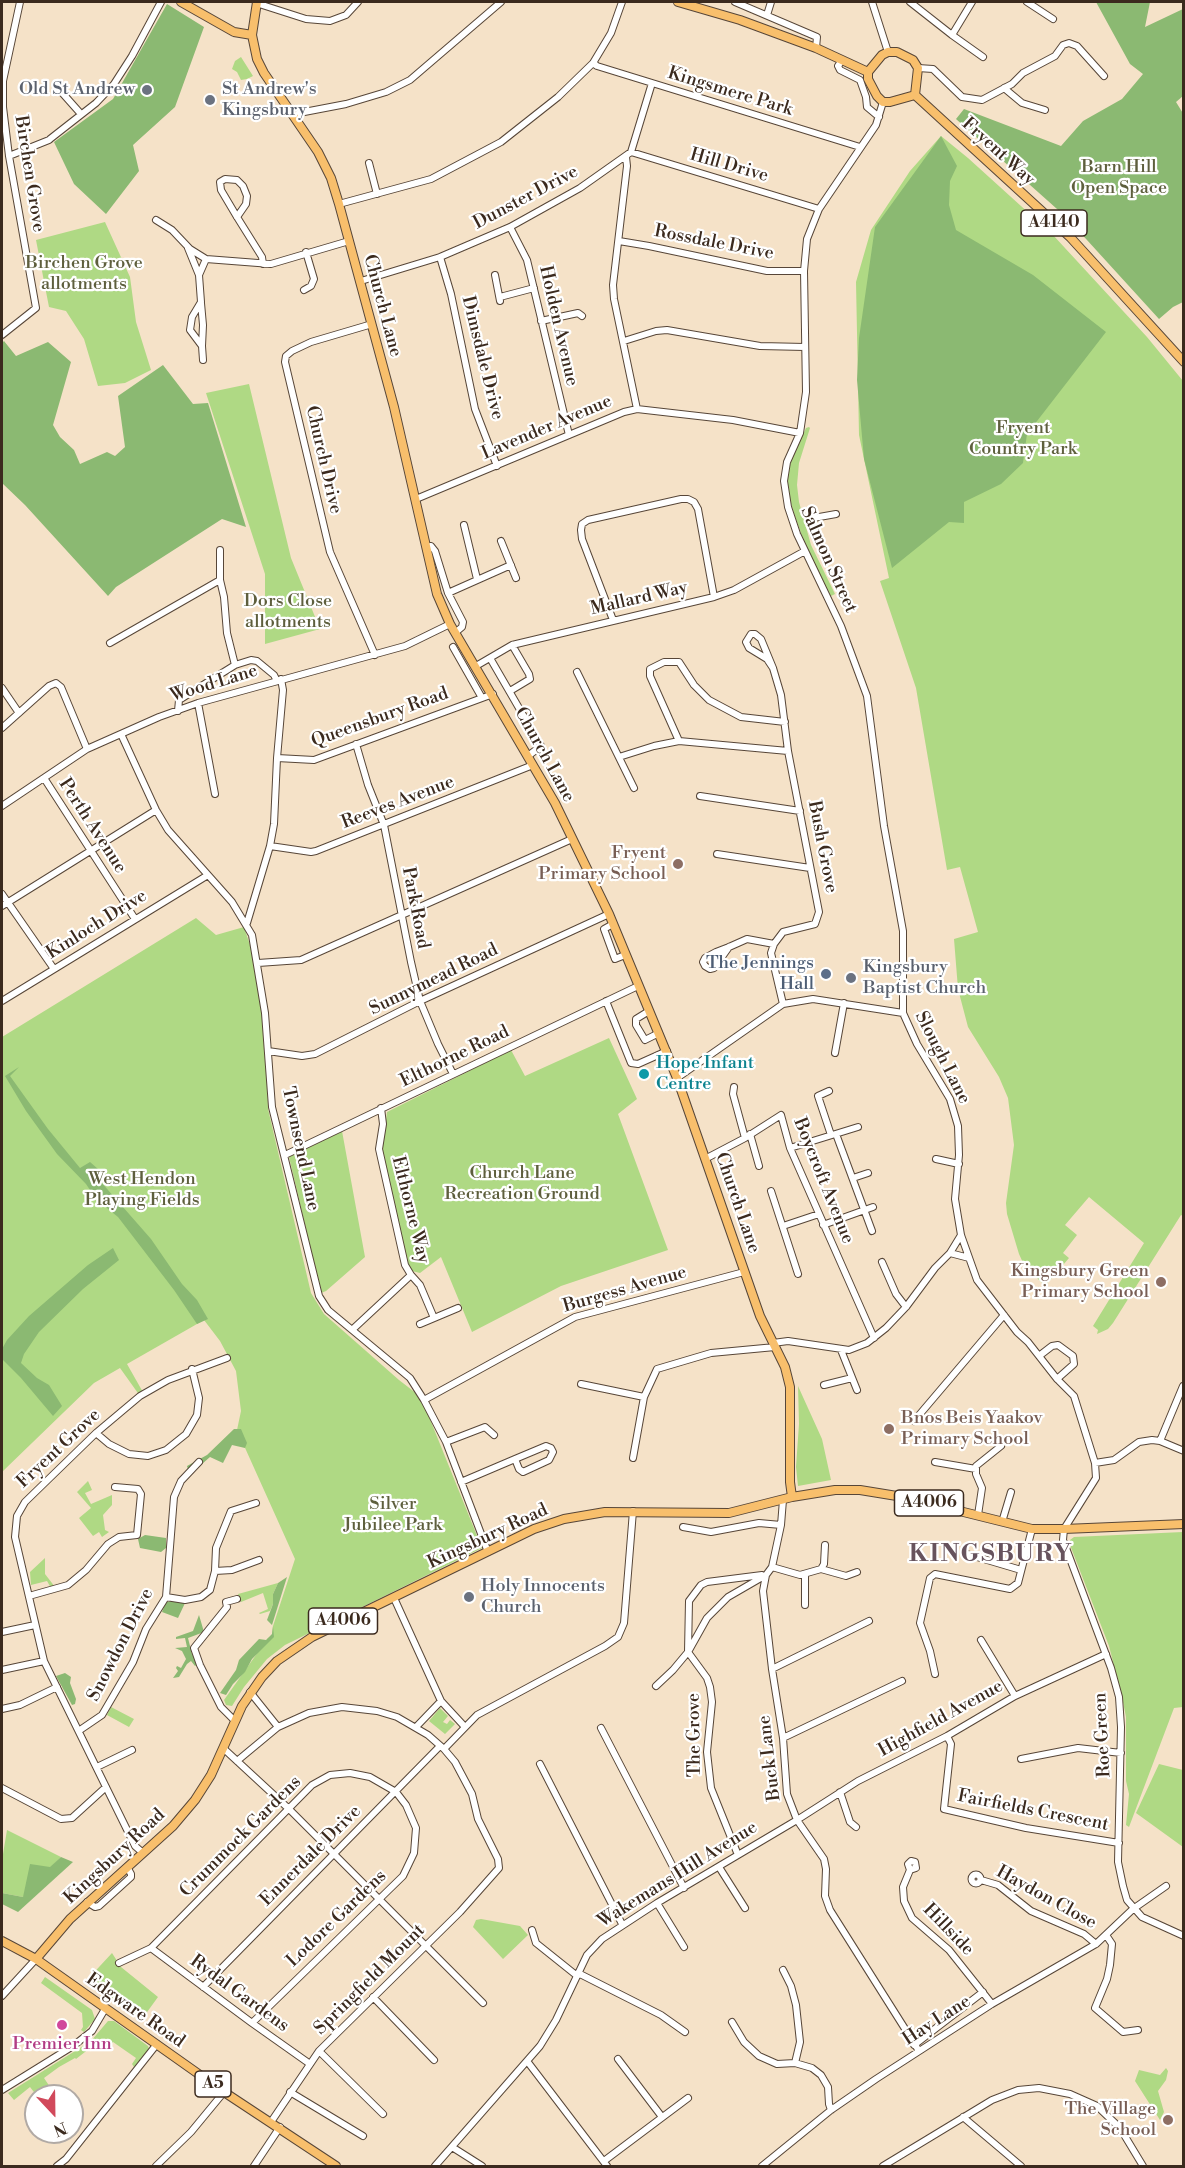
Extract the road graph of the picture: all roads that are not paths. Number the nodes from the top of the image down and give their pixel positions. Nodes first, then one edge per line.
1 (20, 2) edge
2 (161, 2) edge
3 (181, 2) edge
4 (256, 2) edge
5 (358, 2) edge
6 (501, 2) edge
7 (622, 2) edge
8 (682, 2) edge
9 (735, 2) edge
10 (771, 2) edge
11 (872, 2) edge
12 (910, 2) edge
13 (969, 2) edge
14 (1027, 2) edge
15 (767, 15) junction
16 (1053, 19) dead end
17 (252, 35) junction
18 (952, 35) junction
19 (816, 48) junction
20 (888, 52) junction
21 (983, 57) dead end
22 (842, 60) junction
23 (593, 63) junction
24 (918, 68) junction
25 (868, 72) junction
26 (1104, 76) dead end
27 (652, 83) junction
28 (57, 87) dead end
29 (1004, 88) junction
30 (915, 95) junction
31 (883, 102) junction
32 (1046, 110) dead end
33 (81, 114) junction
34 (294, 116) junction
35 (879, 117) junction
36 (3, 123) edge
37 (860, 147) junction
38 (628, 154) junction
39 (9, 156) junction
40 (369, 163) dead end
41 (377, 194) junction
42 (339, 204) junction
43 (819, 209) junction
44 (237, 217) junction
45 (156, 220) dead end
46 (510, 227) junction
47 (349, 241) junction
48 (619, 241) junction
49 (187, 246) junction
50 (306, 252) junction
51 (440, 257) junction
52 (206, 259) junction
53 (263, 264) junction
54 (804, 271) junction
55 (199, 275) junction
56 (495, 275) dead end
57 (361, 281) junction
58 (534, 288) junction
59 (304, 290) dead end
60 (201, 302) junction
61 (582, 316) dead end
62 (541, 321) junction
63 (372, 324) junction
64 (2, 335) edge
65 (624, 341) junction
66 (202, 346) junction
67 (805, 347) junction
68 (203, 360) dead end
69 (1184, 362) edge
70 (637, 409) junction
71 (800, 433) junction
72 (568, 435) junction
73 (497, 466) junction
74 (416, 499) junction
75 (836, 514) dead end
76 (808, 519) dead end
77 (464, 525) dead end
78 (501, 541) dead end
79 (426, 547) junction
80 (220, 550) dead end
81 (805, 551) junction
82 (511, 565) junction
83 (516, 578) dead end
84 (220, 579) junction
85 (477, 579) junction
86 (448, 593) junction
87 (714, 597) junction
88 (613, 620) junction
89 (450, 624) junction
90 (456, 632) junction
91 (110, 643) dead end
92 (512, 645) junction
93 (453, 647) dead end
94 (375, 655) junction
95 (490, 658) junction
96 (235, 665) junction
97 (476, 666) junction
98 (773, 668) junction
99 (577, 672) dead end
100 (279, 680) junction
101 (2, 688) edge
102 (510, 691) junction
103 (493, 694) junction
104 (482, 698) junction
105 (198, 703) junction
106 (178, 711) junction
107 (19, 713) junction
108 (785, 722) junction
109 (2, 728) edge
110 (121, 734) junction
111 (679, 741) junction
112 (356, 744) junction
113 (87, 749) junction
114 (788, 752) junction
115 (528, 756) junction
116 (619, 757) junction
117 (277, 758) junction
118 (534, 765) junction
119 (44, 778) junction
120 (634, 788) dead end
121 (215, 794) dead end
122 (700, 796) dead end
123 (2, 806) edge
124 (156, 810) junction
125 (800, 811) junction
126 (384, 825) junction
127 (572, 839) junction
128 (270, 846) junction
129 (90, 851) junction
130 (717, 854) dead end
131 (810, 868) junction
132 (208, 875) junction
133 (2, 894) edge
134 (252, 903) junction
135 (4, 904) edge
136 (237, 908) junction
137 (609, 914) junction
138 (401, 915) junction
139 (135, 919) junction
140 (247, 924) junction
141 (774, 944) junction
142 (729, 947) dead end
143 (258, 963) junction
144 (54, 969) junction
145 (638, 986) junction
146 (2, 1001) edge
147 (420, 1001) junction
148 (606, 1001) junction
149 (843, 1003) junction
150 (783, 1004) junction
151 (649, 1011) junction
152 (903, 1013) junction
153 (659, 1033) junction
154 (667, 1051) junction
155 (268, 1052) junction
156 (835, 1053) dead end
157 (453, 1074) junction
158 (677, 1078) junction
159 (734, 1087) dead end
160 (829, 1091) dead end
161 (381, 1108) junction
162 (858, 1127) dead end
163 (833, 1134) junction
164 (747, 1136) junction
165 (790, 1148) junction
166 (285, 1155) junction
167 (705, 1159) junction
168 (936, 1159) dead end
169 (959, 1164) junction
170 (759, 1166) dead end
171 (868, 1173) dead end
172 (853, 1178) junction
173 (771, 1191) dead end
174 (873, 1207) dead end
175 (864, 1210) junction
176 (819, 1214) junction
177 (823, 1225) junction
178 (783, 1226) junction
179 (872, 1231) dead end
180 (961, 1235) junction
181 (950, 1253) junction
182 (969, 1258) junction
183 (882, 1262) dead end
184 (744, 1272) junction
185 (798, 1274) dead end
186 (411, 1275) junction
187 (906, 1307) junction
188 (458, 1308) dead end
189 (1004, 1315) junction
190 (434, 1318) junction
191 (420, 1324) dead end
192 (352, 1329) junction
193 (874, 1338) junction
194 (774, 1345) junction
195 (841, 1350) junction
196 (1039, 1356) junction
197 (227, 1358) dead end
198 (192, 1370) junction
199 (852, 1378) junction
200 (1057, 1379) junction
201 (581, 1384) dead end
202 (824, 1385) dead end
203 (1183, 1386) edge
204 (857, 1389) dead end
205 (1182, 1394) edge
206 (644, 1396) junction
207 (424, 1400) junction
208 (914, 1421) dead end
209 (96, 1433) junction
210 (494, 1435) dead end
211 (1160, 1440) junction
212 (446, 1442) junction
213 (1001, 1446) dead end
214 (1184, 1451) edge
215 (633, 1458) dead end
216 (515, 1459) junction
217 (199, 1462) dead end
218 (935, 1462) dead end
219 (1095, 1463) junction
220 (976, 1469) junction
221 (461, 1482) junction
222 (115, 1487) dead end
223 (1011, 1492) dead end
224 (792, 1497) junction
225 (783, 1500) junction
226 (256, 1503) dead end
227 (633, 1511) junction
228 (978, 1515) junction
229 (1002, 1522) junction
230 (1184, 1524) edge
231 (781, 1525) junction
232 (683, 1527) dead end
233 (1032, 1529) junction
234 (1064, 1529) junction
235 (825, 1545) dead end
236 (488, 1552) junction
237 (967, 1554) dead end
238 (259, 1560) dead end
239 (772, 1567) junction
240 (821, 1569) junction
241 (215, 1570) junction
242 (1021, 1570) junction
243 (857, 1572) dead end
244 (805, 1574) junction
245 (766, 1575) junction
246 (29, 1596) junction
247 (166, 1597) junction
248 (394, 1598) junction
249 (237, 1599) dead end
250 (805, 1605) dead end
251 (869, 1621) dead end
252 (35, 1625) junction
253 (2, 1632) edge
254 (981, 1640) dead end
255 (688, 1652) junction
256 (1106, 1654) junction
257 (44, 1662) junction
258 (772, 1669) junction
259 (2, 1670) edge
260 (935, 1674) dead end
261 (902, 1682) dead end
262 (656, 1686) dead end
263 (57, 1687) junction
264 (250, 1692) junction
265 (1015, 1696) junction
266 (441, 1701) junction
267 (2, 1709) edge
268 (235, 1721) junction
269 (278, 1727) junction
270 (416, 1727) junction
271 (465, 1727) junction
272 (601, 1728) dead end
273 (80, 1731) junction
274 (947, 1736) junction
275 (783, 1738) junction
276 (223, 1748) junction
277 (442, 1748) junction
278 (132, 1750) dead end
279 (1121, 1753) junction
280 (1021, 1759) dead end
281 (237, 1761) junction
282 (540, 1764) dead end
283 (97, 1767) junction
284 (106, 1787) junction
285 (2, 1788) edge
286 (396, 1792) junction
287 (840, 1792) junction
288 (289, 1809) junction
289 (797, 1820) junction
290 (856, 1827) dead end
291 (1119, 1842) junction
292 (143, 1853) junction
293 (334, 1853) junction
294 (738, 1855) junction
295 (719, 1867) junction
296 (910, 1870) dead end
297 (981, 1880) dead end
298 (1166, 1886) dead end
299 (684, 1887) junction
300 (380, 1898) junction
301 (657, 1903) junction
302 (745, 1908) dead end
303 (1133, 1909) junction
304 (622, 1924) junction
305 (532, 1930) dead end
306 (1106, 1935) junction
307 (1184, 1936) edge
308 (2, 1941) edge
309 (1096, 1944) junction
310 (427, 1945) junction
311 (684, 1947) dead end
312 (151, 1948) junction
313 (36, 1959) junction
314 (119, 1963) dead end
315 (783, 1970) dead end
316 (577, 1974) junction
317 (203, 1987) junction
318 (983, 1992) junction
319 (2, 1996) edge
320 (373, 1997) junction
321 (483, 2002) dead end
322 (992, 2004) junction
323 (105, 2009) junction
324 (732, 2022) dead end
325 (252, 2023) junction
326 (1138, 2030) dead end
327 (685, 2032) dead end
328 (157, 2044) junction
329 (916, 2048) junction
330 (320, 2051) junction
331 (434, 2060) dead end
332 (618, 2060) dead end
333 (527, 2061) junction
334 (795, 2063) junction
335 (310, 2064) junction
336 (2, 2091) edge
337 (224, 2092) junction
338 (290, 2092) junction
339 (688, 2098) dead end
340 (831, 2110) junction
341 (383, 2114) dead end
342 (662, 2117) junction
343 (963, 2117) junction
344 (271, 2122) junction
345 (280, 2127) junction
346 (363, 2136) dead end
347 (452, 2147) junction
348 (605, 2164) edge
349 (57, 2166) edge
350 (156, 2166) edge
351 (254, 2166) edge
352 (336, 2166) edge
353 (435, 2166) edge
354 (482, 2166) edge
355 (762, 2166) edge
356 (886, 2166) edge
357 (1021, 2166) edge
358 (1143, 2166) edge

1 - 36 street, Birchen Grove
2 - 33 street
3 - 17 main road
4 - 5 street
4 - 17 main road
6 - 34 street
7 - 23 street
8 - 19 main road
9 - 15 street
10 - 15 street
11 - 20 street
12 - 18 street
13 - 18 street
14 - 16 street
15 - 19 street
17 - 34 main road, Church Lane
18 - 21 street
19 - 22 main road
20 - 24 main road
20 - 25 main road
22 - 25 main road
22 - 35 street
23 - 27 street, Kingsmere Park
23 - 41 street
24 - 29 street
24 - 30 main road
25 - 31 main road
26 - 29 street
27 - 37 street, Kingsmere Park
27 - 38 street
28 - 33 street
29 - 32 street
30 - 31 main road
30 - 69 main road, Fryent Way / A4140
31 - 35 street, Salmon Street
33 - 39 street
34 - 42 main road, Church Lane
35 - 37 street, Salmon Street
36 - 39 street, Birchen Grove
37 - 43 street, Salmon Street
38 - 43 street, Hill Drive
38 - 46 street, Dunster Drive
38 - 48 street
39 - 64 street, Birchen Grove
40 - 41 street
41 - 42 street
42 - 47 main road, Church Lane
43 - 54 street, Salmon Street
44 - 44 street
44 - 53 street
45 - 49 street
46 - 51 street, Dunster Drive
46 - 58 street, Holden Avenue
47 - 50 street
47 - 57 main road, Church Lane
48 - 54 street, Rossdale Drive
48 - 65 street
49 - 52 street
49 - 55 street
50 - 53 street
50 - 59 street
51 - 57 street, Dunster Drive
51 - 73 street, Dimsdale Drive
52 - 53 street
52 - 55 street
54 - 67 street, Salmon Street
55 - 60 street
56 - 58 street
57 - 63 main road, Church Lane
58 - 62 street, Holden Avenue
60 - 66 street
60 - 66 street
61 - 62 street
62 - 72 street, Holden Avenue
63 - 74 main road, Church Lane
63 - 94 street, Church Drive
65 - 67 street
65 - 70 street
66 - 68 street
67 - 71 street, Salmon Street
70 - 71 street, Lavender Avenue
70 - 72 street, Lavender Avenue
71 - 81 street, Salmon Street
72 - 73 street, Lavender Avenue
73 - 74 street, Lavender Avenue
74 - 79 main road, Church Lane
75 - 76 street
77 - 85 street
78 - 82 street
79 - 86 street
79 - 89 main road, Church Lane
80 - 84 street
81 - 87 street, Mallard Way
81 - 152 street, Salmon Street
82 - 83 street
82 - 85 street
84 - 91 street
84 - 96 street
85 - 86 street
86 - 90 street
87 - 88 street, Mallard Way
87 - 88 street
88 - 92 street, Mallard Way
89 - 90 main road, Church Lane
89 - 94 street, Wood Lane
90 - 97 main road, Church Lane
92 - 95 street, Mallard Way
92 - 102 street
93 - 104 street
94 - 100 street, Wood Lane
95 - 97 street, Mallard Way
95 - 102 street
96 - 100 street
96 - 106 street
97 - 103 main road, Church Lane
98 - 98 street, Bush Grove
98 - 108 street, Bush Grove
99 - 116 street
100 - 105 street, Wood Lane
100 - 117 street
101 - 107 street
102 - 115 street
103 - 104 street, Queensbury Road
103 - 115 main road, Church Lane
104 - 112 street, Queensbury Road
105 - 106 street, Wood Lane
105 - 121 street
106 - 110 street, Wood Lane
107 - 109 street
107 - 113 street
108 - 111 street
108 - 114 street, Bush Grove
110 - 113 street, Wood Lane
110 - 124 street, Townsend Lane
111 - 114 street
111 - 116 street
112 - 117 street, Queensbury Road
112 - 126 street, Park Road
113 - 119 street, Wood Lane
114 - 125 street, Bush Grove
115 - 118 main road, Church Lane
116 - 120 street
117 - 128 street
118 - 126 street, Reeves Avenue
118 - 127 main road, Church Lane
119 - 123 street, Wood Lane
119 - 129 street, Perth Avenue
122 - 125 street
124 - 129 street
124 - 132 street, Townsend Lane
125 - 131 street, Bush Grove
126 - 128 street, Reeves Avenue
126 - 138 street, Park Road
127 - 137 main road, Church Lane
127 - 138 street
128 - 134 street
129 - 135 street
129 - 139 street, Perth Avenue
130 - 131 street
131 - 141 street, Bush Grove
132 - 136 street, Townsend Lane
132 - 139 street, Kinloch Drive
133 - 135 street
134 - 136 street
134 - 140 street
135 - 144 street
136 - 140 street, Townsend Lane
137 - 145 main road, Church Lane
137 - 147 street, Sunnymead Road
138 - 143 street
138 - 147 street, Park Road
139 - 144 street, Kinloch Drive
140 - 143 street, Townsend Lane
141 - 142 street
141 - 150 street
143 - 155 street, Townsend Lane
144 - 146 street, Kinloch Drive
145 - 148 street, Elthorne Road
145 - 151 main road, Church Lane
147 - 155 street, Sunnymead Road
147 - 157 street, Park Road
148 - 154 street
148 - 157 street, Elthorne Road
149 - 150 street, Slough Lane
149 - 152 street, Slough Lane
149 - 156 street
150 - 158 street, Slough Lane
151 - 153 main road, Church Lane
151 - 153 street
152 - 169 street, Slough Lane
153 - 154 main road, Church Lane
154 - 158 main road, Church Lane
155 - 166 street, Townsend Lane
157 - 161 street, Elthorne Road
158 - 167 main road, Church Lane
159 - 164 street
160 - 163 street
161 - 166 street, Elthorne Road
161 - 186 street, Elthorne Way
162 - 163 street
163 - 165 street
163 - 172 street
164 - 165 street, Boycroft Avenue
164 - 167 street, Boycroft Avenue
164 - 170 street
165 - 176 street, Boycroft Avenue
166 - 192 street, Townsend Lane
167 - 184 main road, Church Lane
168 - 169 street
169 - 180 street, Slough Lane
171 - 172 street
172 - 175 street
173 - 178 street
174 - 175 street
175 - 177 street
175 - 179 street
176 - 177 street, Boycroft Avenue
176 - 178 street
177 - 193 street, Boycroft Avenue
178 - 185 street
180 - 181 street
180 - 182 street, Slough Lane
181 - 182 street
181 - 187 street
182 - 189 street, Slough Lane
183 - 187 street
184 - 194 main road, Church Lane
184 - 207 street, Burgess Avenue
186 - 190 street
186 - 192 street, Elthorne Way
187 - 193 street
188 - 190 street
189 - 196 street, Slough Lane
189 - 208 street
190 - 191 street
192 - 207 street, Townsend Lane
193 - 195 street
194 - 195 street
194 - 206 street
194 - 224 main road, Church Lane
195 - 199 street
196 - 200 street, Slough Lane
196 - 200 street
197 - 198 street, Fryent Grove
198 - 209 street, Fryent Grove
198 - 209 street
199 - 202 street
199 - 204 street
200 - 219 street, Slough Lane
201 - 206 street
203 - 205 street
205 - 211 street
206 - 215 street
207 - 212 street, Townsend Lane
209 - 246 street, Fryent Grove
210 - 212 street
211 - 214 street
211 - 219 street
212 - 221 street, Townsend Lane
213 - 220 street
216 - 216 street
216 - 221 street
217 - 247 street, Snowdon Drive
218 - 220 street
219 - 234 street
220 - 228 street
221 - 236 street, Townsend Lane
222 - 246 street
223 - 229 street
224 - 225 main road, Kingsbury Road / A4006
224 - 228 main road, Kingsbury Road / A4006
225 - 227 main road, Kingsbury Road / A4006
225 - 231 street
226 - 241 street
227 - 236 main road, Kingsbury Road / A4006
227 - 271 street, Ennerdale Drive
228 - 229 main road, Kingsbury Road / A4006
229 - 233 main road, Kingsbury Road / A4006
230 - 234 main road, Kingsbury Road / A4006
231 - 232 street
231 - 239 street
233 - 234 main road, Kingsbury Road / A4006
233 - 242 street
234 - 256 street, Roe Green
235 - 240 street
236 - 248 main road, Kingsbury Road / A4006
237 - 242 street
238 - 241 street
239 - 244 street
239 - 245 street
240 - 243 street
240 - 244 street
241 - 247 street
242 - 260 street
244 - 250 street
245 - 255 street
245 - 255 street
245 - 258 street, Buck Lane
246 - 252 street, Fryent Grove
247 - 273 street, Snowdon Drive
248 - 264 main road, Kingsbury Road / A4006
248 - 266 street
249 - 268 street
251 - 258 street
252 - 253 street
252 - 257 street, Fryent Grove
254 - 265 street
255 - 262 street
255 - 294 street, The Grove
256 - 265 street, Highfield Avenue
256 - 279 street, Roe Green
257 - 259 street
257 - 263 street, Fryent Grove
258 - 275 street, Buck Lane
261 - 275 street
263 - 267 street
263 - 273 street, Fryent Grove
264 - 268 main road, Kingsbury Road / A4006
264 - 269 street
265 - 274 street, Highfield Avenue
266 - 270 street
266 - 271 street
268 - 276 main road, Kingsbury Road / A4006
269 - 270 street
269 - 281 street
270 - 277 street
271 - 277 street, Ennerdale Drive
272 - 299 street
273 - 283 street, Fryent Grove
274 - 287 street, Highfield Avenue
274 - 291 street, Fairfields Crescent
275 - 289 street, Buck Lane
276 - 281 street
276 - 292 main road, Kingsbury Road / A4006
277 - 286 street, Ennerdale Drive
277 - 310 street, Springfield Mount
278 - 283 street
279 - 280 street
279 - 291 street, Roe Green
281 - 288 street
282 - 304 street
283 - 284 street, Fryent Grove
284 - 285 street
284 - 292 street, Fryent Grove
286 - 288 street, Crummock Gardens
286 - 293 street, Ennerdale Drive
286 - 300 street, Lodore Gardens
287 - 289 street, Highfield Avenue
287 - 290 street
288 - 293 street
288 - 312 street, Crummock Gardens
289 - 294 street, Wakemans Hill Avenue
289 - 329 street, Buck Lane
291 - 303 street, Roe Green
292 - 313 main road, Kingsbury Road / A4006
293 - 300 street
293 - 317 street, Ennerdale Drive
294 - 295 street, Wakemans Hill Avenue
295 - 299 street, Wakemans Hill Avenue
295 - 302 street
296 - 318 street, Hillside
297 - 309 street, Haydon Close
298 - 303 street, Hay Lane
299 - 301 street, Wakemans Hill Avenue
300 - 310 street
300 - 325 street, Lodore Gardens
301 - 304 street, Wakemans Hill Avenue
301 - 311 street
303 - 306 street, Hay Lane
303 - 307 street
304 - 316 street, Wakemans Hill Avenue
305 - 316 street
306 - 309 street, Hay Lane
306 - 326 street
308 - 313 main road, A5
309 - 322 street, Hay Lane
310 - 320 street, Springfield Mount
310 - 321 street
312 - 314 street
312 - 317 street, Rydal Gardens
313 - 319 street
313 - 323 main road, Edgware Road / A5
315 - 334 street
316 - 327 street
316 - 333 street, Wakemans Hill Avenue
317 - 325 street, Rydal Gardens
318 - 322 street, Hillside
318 - 329 street
320 - 330 street, Springfield Mount
320 - 331 street
322 - 329 street, Hay Lane
323 - 328 main road, Edgware Road / A5
323 - 336 street
324 - 334 street
325 - 335 street, Rydal Gardens
328 - 337 main road, Edgware Road / A5
328 - 349 street
329 - 340 street, Hay Lane
330 - 335 street, Springfield Mount
330 - 341 street
332 - 342 street
333 - 347 street, Wakemans Hill Avenue
333 - 348 street
334 - 340 street
335 - 338 street, Springfield Mount
337 - 344 main road, Edgware Road / A5
337 - 350 street
338 - 344 street, Springfield Mount
338 - 346 street
339 - 342 street
340 - 355 street, Hay Lane
342 - 348 street
343 - 356 street
343 - 357 street
343 - 358 street
344 - 345 main road, Edgware Road / A5
345 - 351 street
345 - 352 main road, Edgware Road / A5
347 - 353 street, Wakemans Hill Avenue
347 - 354 street

